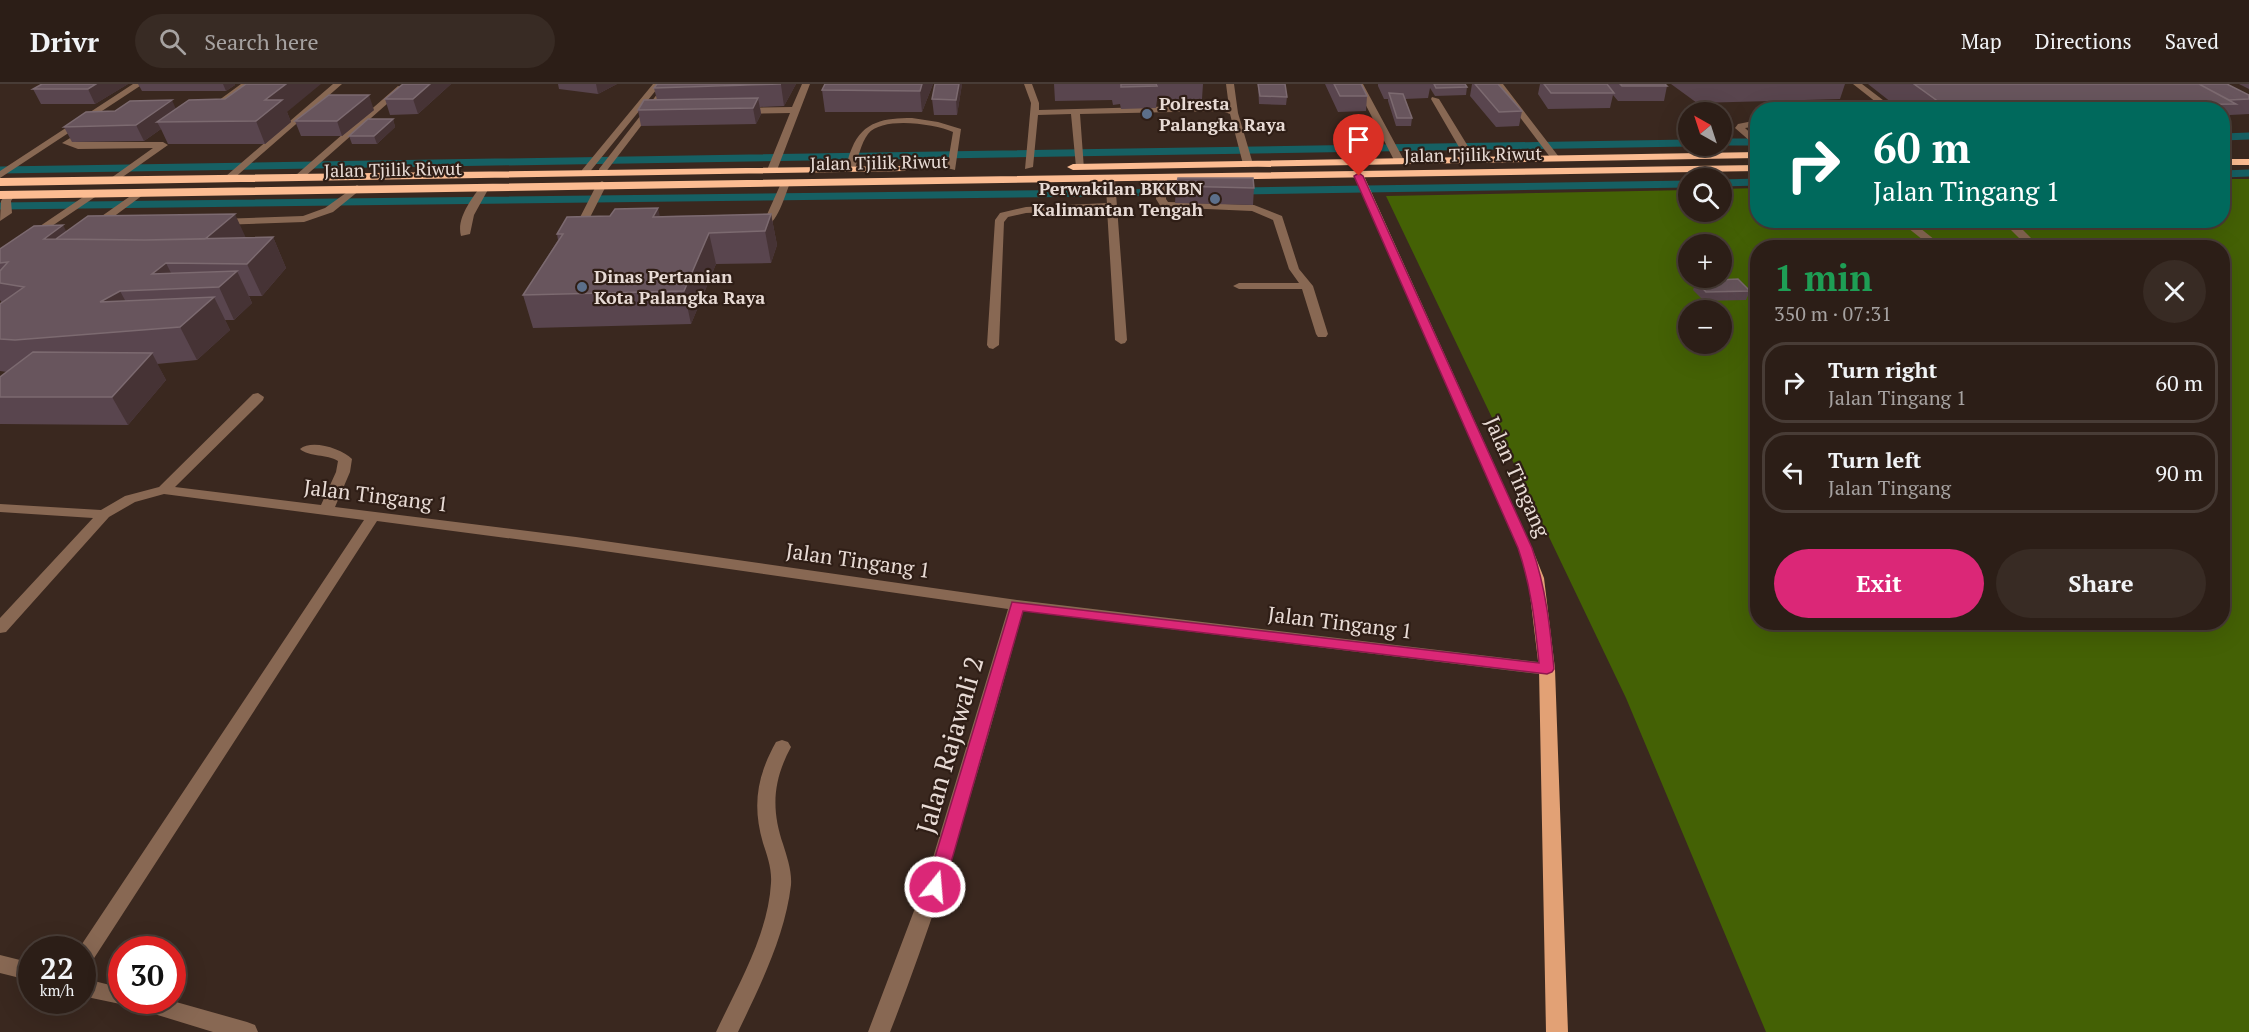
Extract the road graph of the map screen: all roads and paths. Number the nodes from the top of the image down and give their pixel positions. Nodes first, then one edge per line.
1 (139, 84) edge
2 (246, 84) edge
3 (338, 84) edge
4 (657, 84) edge
5 (669, 84) edge
6 (806, 84) edge
7 (1028, 84) edge
8 (1230, 84) edge
9 (1359, 84) edge
10 (1499, 84) edge
11 (1857, 84) edge
12 (401, 88) edge
13 (1435, 99) edge
14 (1881, 102) edge
15 (796, 110) junction
16 (727, 111) edge
17 (1076, 111) junction
18 (207, 112) edge
19 (647, 112) junction
20 (658, 112) edge
21 (1034, 113) junction
22 (1234, 113) junction
23 (1750, 124) edge
24 (94, 126) edge
25 (1750, 137) edge
26 (171, 139) edge
27 (162, 145) junction
28 (1750, 155) edge
29 (1556, 159) junction
30 (1472, 161) junction
31 (1400, 162) junction
32 (2230, 162) edge
33 (2249, 162) edge
34 (1248, 165) junction
35 (1081, 167) junction
36 (952, 168) junction
37 (1750, 168) edge
38 (850, 169) junction
39 (772, 170) junction
40 (602, 171) junction
41 (1034, 171) junction
42 (585, 172) junction
43 (0, 175) edge
44 (1359, 176) junction
45 (300, 177) junction
46 (229, 178) junction
47 (1162, 179) junction
48 (114, 180) junction
49 (1110, 180) junction
50 (0, 182) edge
51 (785, 183) junction
52 (602, 184) junction
53 (485, 186) junction
54 (357, 188) junction
55 (142, 192) junction
56 (96, 193) junction
57 (5, 195) edge
58 (1112, 206) junction
59 (0, 218) edge
60 (203, 223) edge
61 (120, 224) edge
62 (1914, 228) edge
63 (2015, 228) edge
64 (743, 230) edge
65 (465, 234) dead end
66 (579, 237) edge
67 (1930, 240) edge
68 (2027, 240) edge
69 (0, 258) edge
70 (1239, 286) dead end
71 (1307, 286) junction
72 (1322, 334) dead end
73 (1121, 340) dead end
74 (993, 345) dead end
75 (258, 397) dead end
76 (307, 449) dead end
77 (164, 490) junction
78 (0, 508) edge
79 (326, 511) junction
80 (104, 514) junction
81 (372, 518) junction
82 (1017, 605) junction
83 (0, 628) edge
84 (1547, 669) junction
85 (782, 747) dead end
86 (96, 939) edge
87 (0, 964) edge
88 (18, 968) edge
89 (183, 1014) edge
90 (247, 1032) edge
91 (727, 1032) edge
92 (879, 1032) edge
93 (1557, 1032) edge

1 - 43 street
2 - 18 street
3 - 46 street
4 - 42 street
5 - 19 street
6 - 15 street
7 - 21 street
8 - 22 street
9 - 31 street
10 - 29 street
11 - 14 street
12 - 45 street
13 - 30 street
15 - 16 street
15 - 39 street
17 - 21 street
17 - 22 street
17 - 35 street
19 - 20 street
19 - 40 street
21 - 41 street
22 - 34 street
23 - 25 street
24 - 27 street
26 - 27 street
27 - 48 street
28 - 29 highway, Jalan Tjilik Riwut
29 - 30 highway, Jalan Tjilik Riwut
30 - 31 highway, Jalan Tjilik Riwut
31 - 34 highway, Jalan Tjilik Riwut
32 - 33 highway
34 - 35 highway, Jalan Tjilik Riwut
35 - 41 highway, Jalan Tjilik Riwut
36 - 38 highway, Jalan Tjilik Riwut
36 - 38 street
36 - 41 highway, Jalan Tjilik Riwut
37 - 44 highway, Jalan Tjilik Riwut
38 - 39 highway, Jalan Tjilik Riwut
39 - 40 highway, Jalan Tjilik Riwut
40 - 42 highway, Jalan Tjilik Riwut
41 - 49 highway, Jalan Tjilik Riwut
41 - 51 highway, Jalan Tjilik Riwut
42 - 45 highway, Jalan Tjilik Riwut
44 - 47 highway, Jalan Tjilik Riwut
44 - 84 main road, Jalan Tingang
45 - 46 highway, Jalan Tjilik Riwut
46 - 48 highway, Jalan Tjilik Riwut
47 - 49 highway, Jalan Tjilik Riwut
47 - 71 street
48 - 50 highway, Jalan Tjilik Riwut
49 - 58 street
51 - 52 highway, Jalan Tjilik Riwut
51 - 64 street
52 - 53 highway, Jalan Tjilik Riwut
52 - 66 street
53 - 54 highway, Jalan Tjilik Riwut
53 - 65 street
54 - 55 highway, Jalan Tjilik Riwut
54 - 60 street
55 - 56 highway, Jalan Tjilik Riwut
55 - 61 street
56 - 57 highway, Jalan Tjilik Riwut
56 - 69 street
57 - 59 street
58 - 73 street
58 - 74 street
62 - 67 street
63 - 68 street
70 - 71 street
71 - 72 street
75 - 77 street
76 - 79 street
77 - 79 street, Jalan Tingang 1
77 - 80 street
78 - 80 street
79 - 81 street, Jalan Tingang 1
80 - 83 street
81 - 82 street, Jalan Tingang 1
81 - 86 street
82 - 84 street, Jalan Tingang 1
82 - 92 street, Jalan Rajawali 2
84 - 93 main road, Jalan Tingang
85 - 91 street
87 - 88 street
89 - 90 street

